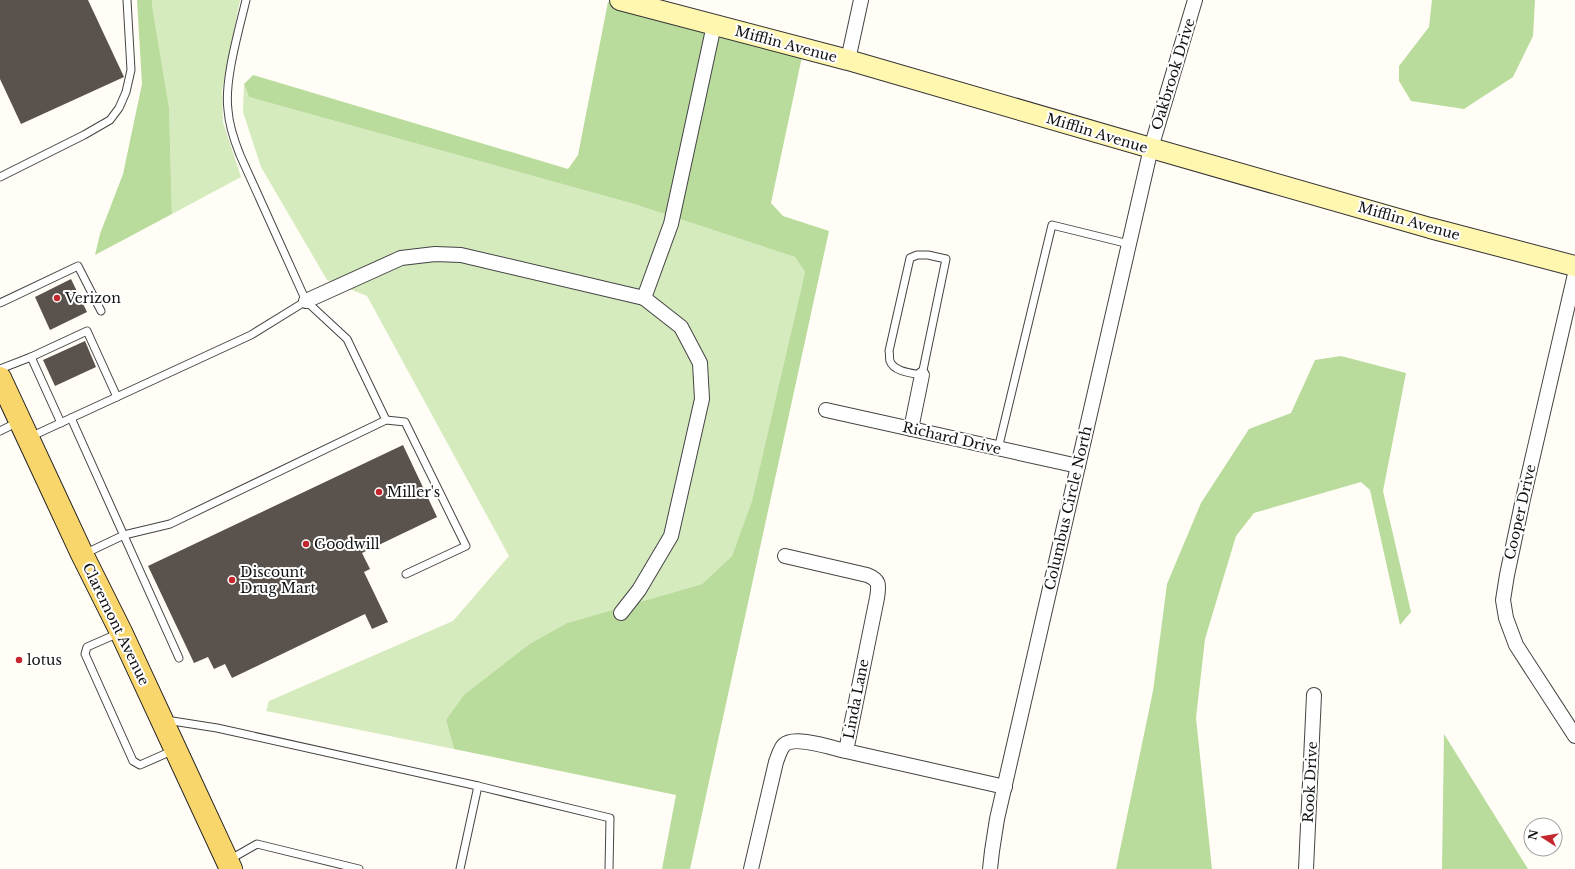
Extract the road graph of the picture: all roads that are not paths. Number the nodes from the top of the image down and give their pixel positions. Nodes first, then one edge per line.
1 (127, 0) edge
2 (246, 0) edge
3 (620, 0) edge
4 (861, 0) edge
5 (1195, 0) edge
6 (714, 25) junction
7 (848, 60) junction
8 (1151, 148) junction
9 (0, 177) edge
10 (1129, 244) junction
11 (1575, 266) edge
12 (1575, 274) edge
13 (644, 298) junction
14 (306, 301) junction
15 (0, 302) edge
16 (101, 311) dead end
17 (31, 357) junction
18 (0, 369) edge
19 (922, 375) junction
20 (0, 378) edge
21 (117, 397) junction
22 (826, 410) dead end
23 (71, 418) junction
24 (386, 420) junction
25 (61, 423) junction
26 (24, 429) junction
27 (911, 430) junction
28 (0, 431) edge
29 (998, 449) junction
30 (1078, 466) junction
31 (124, 535) junction
32 (82, 554) junction
33 (786, 556) dead end
34 (406, 574) dead end
35 (621, 613) dead end
36 (121, 632) junction
37 (179, 658) dead end
38 (1314, 695) dead end
39 (162, 720) junction
40 (1575, 736) edge
41 (176, 750) junction
42 (846, 751) junction
43 (478, 786) junction
44 (1005, 787) junction
45 (230, 865) edge
46 (359, 869) edge
47 (460, 869) edge
48 (609, 869) edge
49 (751, 869) edge
50 (990, 869) edge
51 (1306, 869) edge

1 - 9 lane
2 - 14 lane
3 - 6 street, Mifflin Avenue
4 - 7 street
5 - 8 street, Oakbrook Drive
6 - 7 street, Mifflin Avenue
6 - 13 street
7 - 8 street, Mifflin Avenue
8 - 10 street, Columbus Circle North
8 - 11 street, Mifflin Avenue
10 - 29 lane
10 - 30 street, Columbus Circle North
12 - 40 street, Cooper Drive
13 - 14 street
13 - 35 street
14 - 21 lane
14 - 24 lane
15 - 16 lane
17 - 18 lane
17 - 21 lane
17 - 25 lane
19 - 19 lane
19 - 27 street
20 - 26 main road, Claremont Avenue
21 - 23 lane
22 - 27 street, Richard Drive
23 - 25 lane
23 - 31 lane
24 - 31 lane
24 - 34 lane
25 - 26 lane
26 - 28 lane
26 - 32 main road, Claremont Avenue
27 - 29 street, Richard Drive
29 - 30 street, Richard Drive
30 - 44 street, Columbus Circle North
31 - 32 lane
31 - 37 lane
32 - 36 main road, Claremont Avenue
33 - 42 street, Linda Lane
36 - 39 main road, Claremont Avenue
36 - 41 lane
38 - 51 street, Rook Drive
39 - 41 main road, Claremont Avenue
39 - 43 lane
41 - 45 main road, Claremont Avenue
42 - 44 street, Linda Lane
42 - 49 street
43 - 47 lane
43 - 48 lane
44 - 50 street, Columbus Circle North
45 - 46 lane

